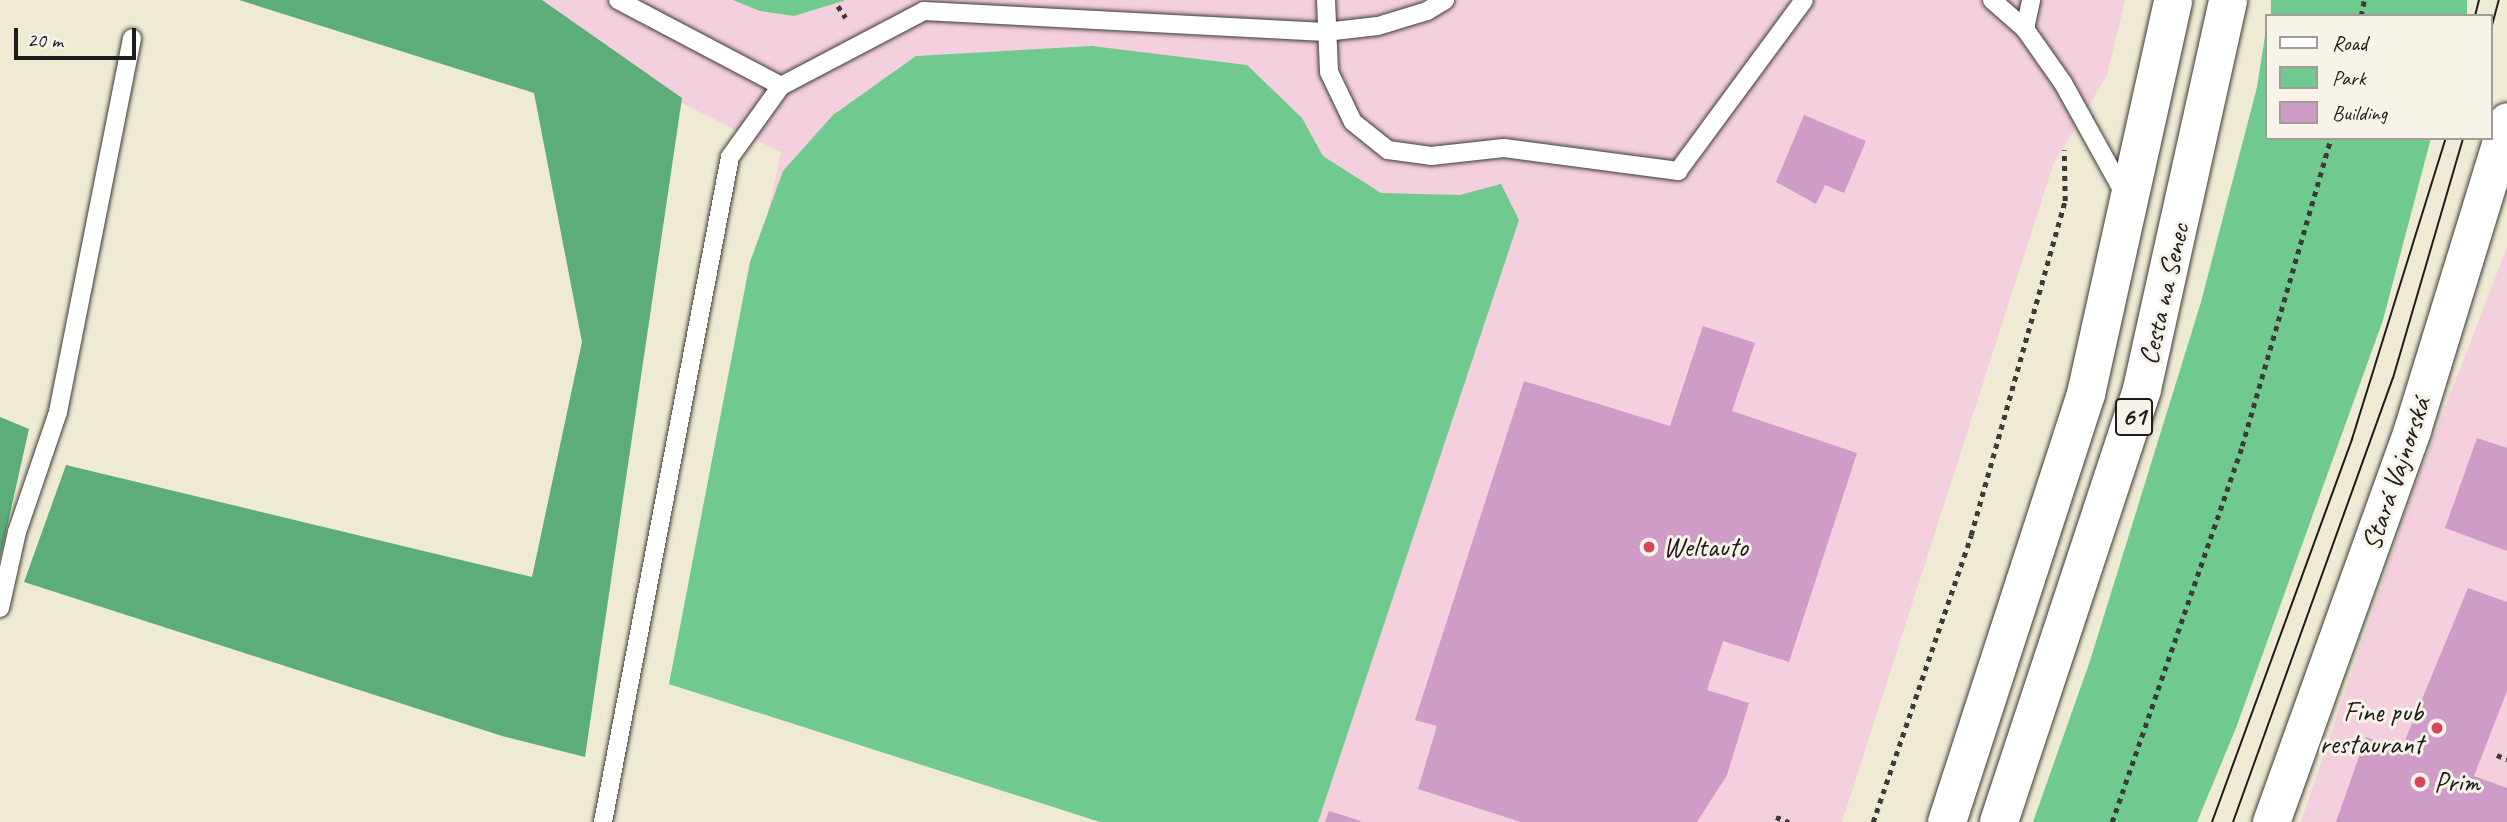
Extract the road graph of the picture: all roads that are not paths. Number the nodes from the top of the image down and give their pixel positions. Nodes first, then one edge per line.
1 (618, 0) edge
2 (1326, 0) edge
3 (1445, 0) edge
4 (1804, 0) edge
5 (1992, 0) edge
6 (2031, 0) edge
7 (2173, 0) edge
8 (2228, 0) edge
9 (2025, 29) junction
10 (1325, 32) junction
11 (132, 38) dead end
12 (781, 86) junction
13 (2507, 121) edge
14 (2131, 205) junction
15 (0, 608) edge
16 (603, 822) edge
17 (1947, 822) edge
18 (1998, 822) edge
19 (2271, 822) edge

1 - 12 lane
2 - 10 lane
3 - 10 lane
4 - 10 lane
5 - 9 lane
6 - 9 lane
7 - 14 main road, Cesta na Senec / 61
8 - 18 main road, Cesta na Senec / 61
9 - 14 lane
10 - 12 lane
11 - 15 lane
12 - 16 lane
13 - 19 street, Stará Vajnorská
14 - 17 main road, Cesta na Senec / 61

